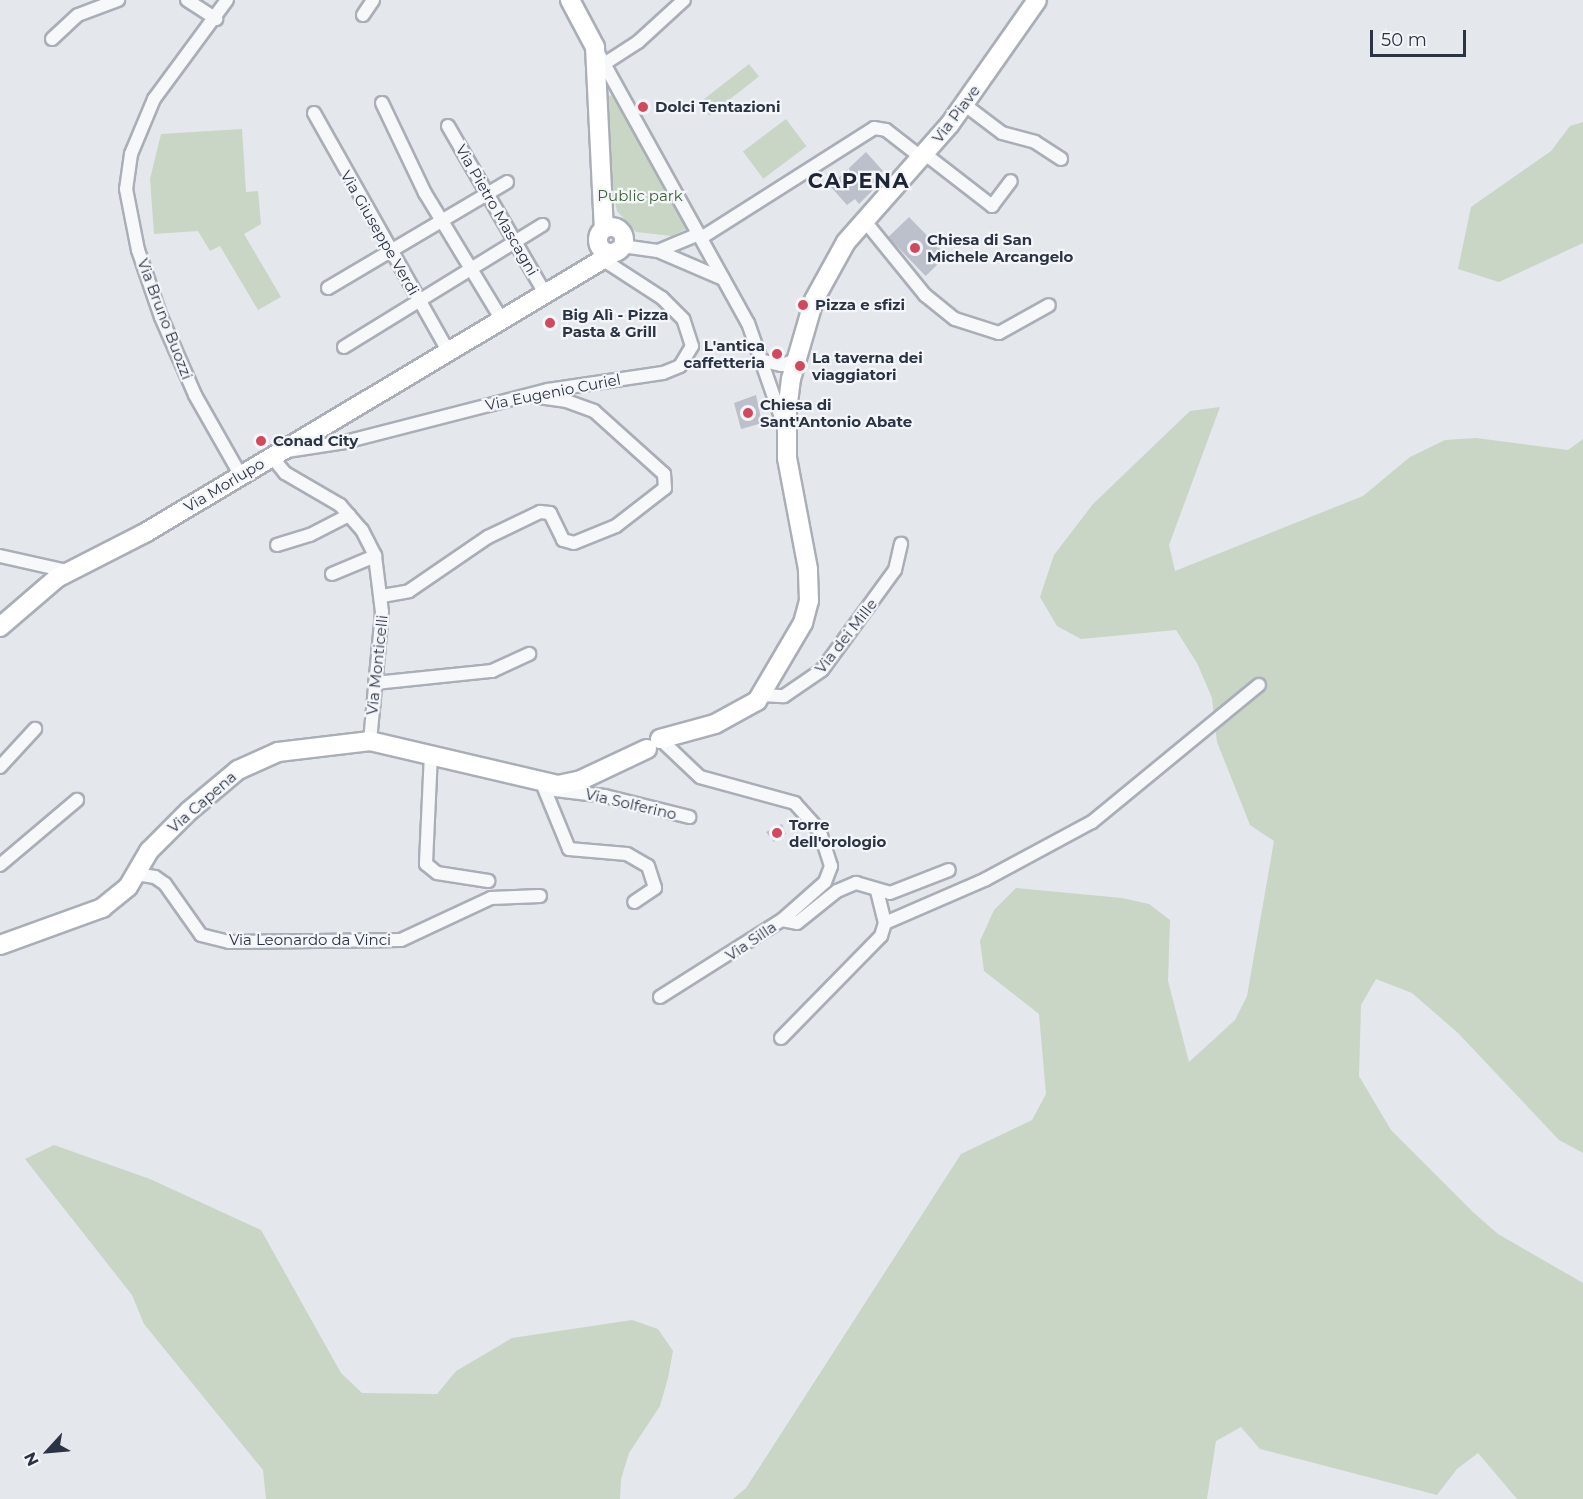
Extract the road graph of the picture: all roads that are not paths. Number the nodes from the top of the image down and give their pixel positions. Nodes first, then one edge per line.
1 (118, 0) edge
2 (187, 0) edge
3 (227, 0) edge
4 (373, 0) edge
5 (570, 0) edge
6 (684, 0) edge
7 (1037, 0) edge
8 (363, 15) dead end
9 (216, 19) junction
10 (52, 39) dead end
11 (595, 47) junction
12 (604, 64) junction
13 (382, 103) dead end
14 (965, 105) junction
15 (314, 113) dead end
16 (448, 126) dead end
17 (924, 156) junction
18 (1061, 159) dead end
19 (1011, 181) dead end
20 (507, 182) dead end
21 (487, 194) junction
22 (442, 220) junction
23 (864, 220) junction
24 (542, 225) dead end
25 (601, 234) junction
26 (700, 236) junction
27 (515, 242) junction
28 (390, 251) junction
29 (658, 251) junction
30 (614, 253) junction
31 (710, 254) junction
32 (471, 269) junction
33 (695, 269) junction
34 (578, 276) junction
35 (723, 279) junction
36 (328, 288) dead end
37 (546, 295) junction
38 (419, 301) junction
39 (1049, 305) dead end
40 (502, 320) junction
41 (344, 347) dead end
42 (448, 351) junction
43 (796, 360) junction
44 (764, 361) junction
45 (528, 396) junction
46 (786, 435) junction
47 (276, 455) junction
48 (241, 476) junction
49 (349, 515) junction
50 (901, 544) dead end
51 (277, 545) dead end
52 (0, 556) edge
53 (375, 556) junction
54 (68, 571) junction
55 (332, 574) dead end
56 (382, 596) junction
57 (0, 627) edge
58 (529, 654) dead end
59 (375, 683) junction
60 (1259, 685) dead end
61 (762, 694) junction
62 (35, 729) dead end
63 (370, 741) junction
64 (658, 741) junction
65 (431, 753) junction
66 (0, 767) edge
67 (544, 785) junction
68 (77, 800) dead end
69 (689, 817) dead end
70 (0, 865) edge
71 (949, 870) dead end
72 (136, 874) junction
73 (488, 881) dead end
74 (877, 891) junction
75 (540, 896) dead end
76 (634, 902) dead end
77 (782, 920) junction
78 (885, 923) junction
79 (0, 945) edge
80 (660, 997) dead end
81 (781, 1038) dead end

1 - 10 street
2 - 9 street
3 - 9 street, Via Bruno Buozzi
4 - 8 street
5 - 11 main road
6 - 12 street
7 - 14 main road, Via Piave
9 - 48 street, Via Bruno Buozzi
11 - 12 street
11 - 25 main road
12 - 26 street
13 - 22 street
14 - 17 main road, Via Piave
14 - 18 street
15 - 28 street, Via Giuseppe Verdi
16 - 21 street, Via Pietro Mascagni
17 - 19 street
17 - 23 main road, Via Piave
17 - 26 street
20 - 21 street
21 - 22 street
21 - 27 street, Via Pietro Mascagni
22 - 28 street
22 - 32 street
23 - 39 street
23 - 43 main road, Via Piave
24 - 27 street
25 - 30 main road
25 - 34 main road
26 - 29 street
26 - 31 street
27 - 32 street
27 - 37 street, Via Pietro Mascagni
28 - 36 street
28 - 38 street, Via Giuseppe Verdi
29 - 30 street
29 - 33 street
30 - 34 main road, Via Morlupo
30 - 45 street, Via Eugenio Curiel
31 - 33 street
31 - 35 street
32 - 38 street
32 - 40 street
33 - 35 street
34 - 37 main road, Via Morlupo
35 - 44 street
37 - 40 main road, Via Morlupo
38 - 41 street
38 - 42 street, Via Giuseppe Verdi
40 - 42 main road, Via Morlupo
42 - 47 main road, Via Morlupo
43 - 44 street
43 - 46 main road, Via Piave
44 - 46 street
45 - 47 street, Via Eugenio Curiel
45 - 56 street
46 - 61 main road, Via Piave
47 - 48 main road, Via Morlupo
47 - 49 street, Via Monticelli
48 - 54 main road, Via Morlupo
49 - 51 street
49 - 53 street, Via Monticelli
50 - 61 street, Via dei Mille
52 - 54 street
53 - 55 street
53 - 56 street, Via Monticelli
54 - 57 main road, Via Morlupo
56 - 59 street, Via Monticelli
58 - 59 street
59 - 63 street, Via Monticelli
60 - 78 street
61 - 64 main road, Via Capena
62 - 66 street
63 - 65 main road, Via Capena
63 - 72 main road, Via Capena
64 - 67 main road, Via Capena
64 - 77 street, Via Silla
65 - 67 main road, Via Capena
65 - 73 street
67 - 69 street, Via Solferino
67 - 76 street
68 - 70 street
71 - 74 street
72 - 75 street, Via Leonardo da Vinci
72 - 79 main road, Via Capena
74 - 77 street
74 - 78 street
77 - 80 street, Via Silla
78 - 81 street

